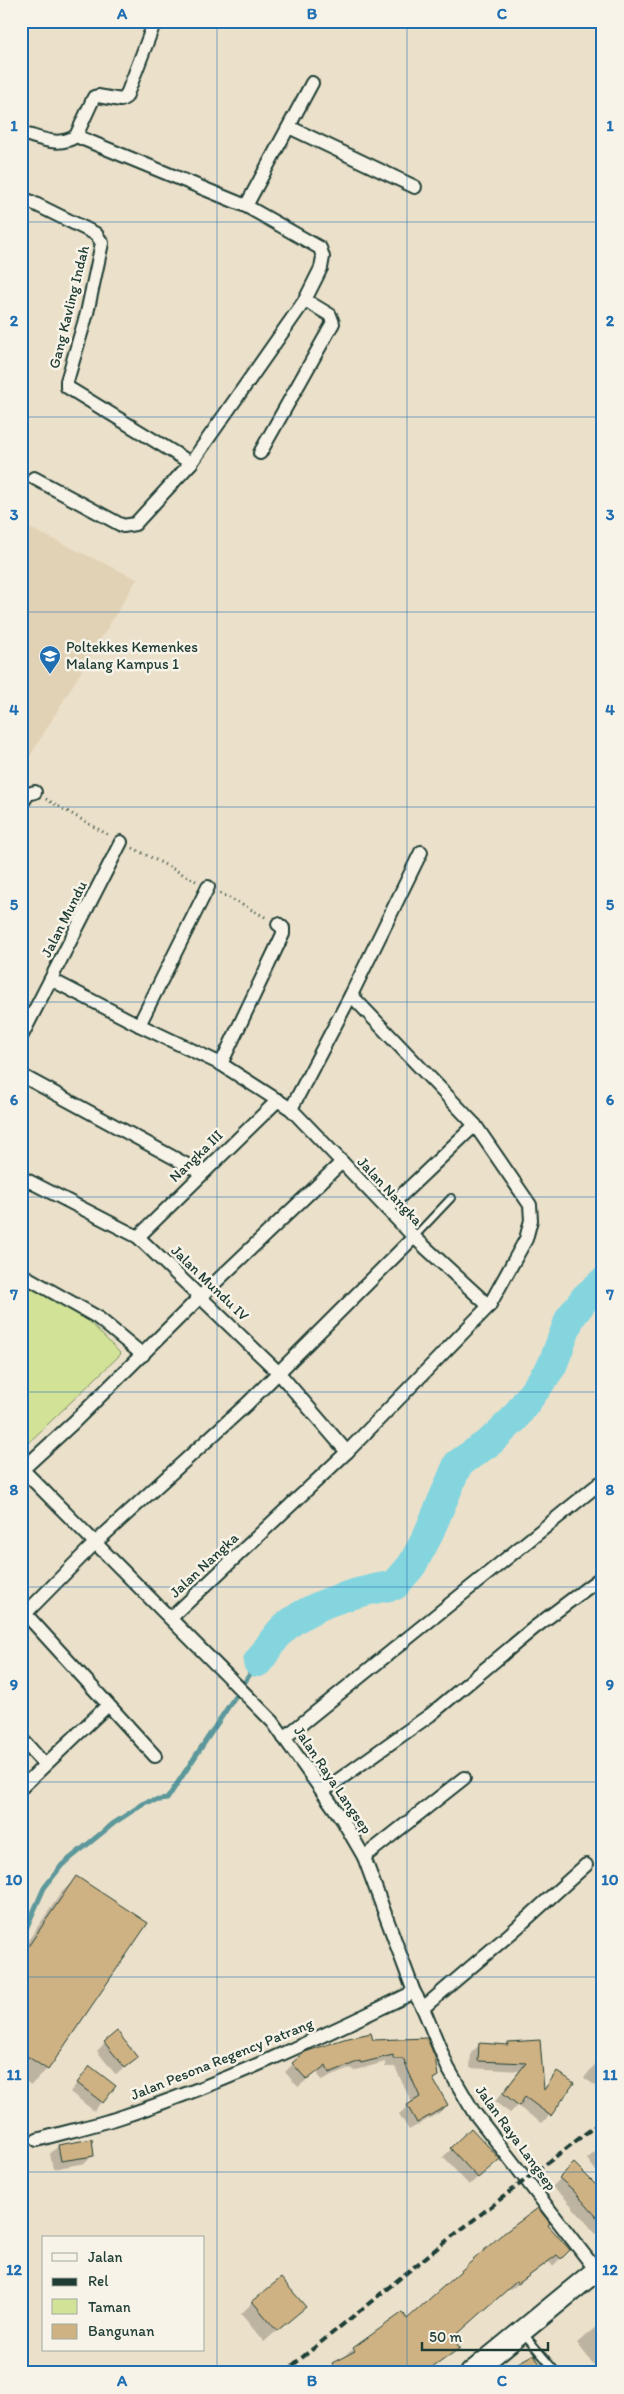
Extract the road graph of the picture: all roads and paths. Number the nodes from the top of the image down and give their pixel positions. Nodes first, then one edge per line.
1 (156, 21) edge
2 (312, 83) dead end
3 (290, 127) junction
4 (21, 133) edge
5 (76, 136) junction
6 (415, 187) dead end
7 (21, 197) edge
8 (246, 206) junction
9 (304, 300) junction
10 (260, 453) dead end
11 (191, 463) junction
12 (34, 478) dead end
13 (35, 792) joint
14 (21, 805) edge
15 (122, 842) joint
16 (420, 852) dead end
17 (208, 887) dead end
18 (278, 924) dead end
19 (52, 980) junction
20 (351, 996) junction
21 (139, 1025) junction
22 (21, 1037) edge
23 (221, 1064) junction
24 (21, 1075) edge
25 (278, 1100) junction
26 (292, 1109) junction
27 (475, 1125) junction
28 (342, 1162) junction
29 (202, 1173) junction
30 (21, 1177) edge
31 (451, 1198) dead end
32 (387, 1209) junction
33 (138, 1237) junction
34 (414, 1237) junction
35 (21, 1274) edge
36 (201, 1296) junction
37 (489, 1306) junction
38 (143, 1355) junction
39 (278, 1372) junction
40 (346, 1452) junction
41 (22, 1469) edge
42 (600, 1483) dead end
43 (95, 1543) junction
44 (603, 1576) edge
45 (23, 1614) edge
46 (171, 1618) junction
47 (108, 1705) junction
48 (21, 1738) edge
49 (284, 1738) junction
50 (155, 1756) dead end
51 (44, 1764) junction
52 (464, 1778) dead end
53 (21, 1788) edge
54 (323, 1791) junction
55 (364, 1857) junction
56 (586, 1865) dead end
57 (414, 1992) junction
58 (423, 2008) junction
59 (37, 2140) dead end
60 (600, 2268) edge
61 (522, 2331) junction
62 (471, 2373) edge
63 (557, 2373) edge

1 - 5 street
2 - 3 street
3 - 6 street
3 - 8 street
4 - 5 street
5 - 8 street
7 - 11 street, Gang Kavling Indah
8 - 9 street
9 - 10 street
9 - 11 street
11 - 12 street
13 - 14 street
13 - 15 path
15 - 19 street, Jalan Mundu
16 - 20 street
17 - 21 street
18 - 23 street
19 - 21 street, Jalan Nangka
19 - 22 street, Jalan Mundu
20 - 26 street
20 - 27 street, Jalan Nangka
21 - 23 street, Jalan Nangka
23 - 25 street, Jalan Nangka
24 - 29 street
25 - 26 street, Jalan Nangka
25 - 29 street, Nangka III
26 - 28 street, Jalan Nangka
27 - 32 street
27 - 37 street, Jalan Nangka
28 - 32 street, Jalan Nangka
28 - 36 street
29 - 33 street, Nangka III
30 - 33 street, Jalan Mundu IV
31 - 34 lane
32 - 34 street, Jalan Nangka
33 - 36 street, Jalan Mundu IV
34 - 37 street
34 - 39 street, Jalan Nangka
35 - 38 street
36 - 38 street
36 - 39 street, Jalan Mundu IV
37 - 40 street, Jalan Nangka
38 - 41 street
39 - 40 street, Jalan Mundu IV
39 - 43 street, Jalan Nangka
40 - 46 street, Jalan Nangka
41 - 43 street, Jalan Raya Langsep
42 - 49 street
43 - 45 street, Jalan Nangka
43 - 46 street, Jalan Raya Langsep
44 - 54 street
45 - 47 street
46 - 49 street, Jalan Raya Langsep
47 - 50 street
47 - 51 street
48 - 51 street
49 - 54 street, Jalan Raya Langsep
51 - 53 street
52 - 55 street
54 - 55 street, Jalan Raya Langsep
55 - 57 street, Jalan Raya Langsep
56 - 58 street
57 - 58 street, Jalan Raya Langsep
57 - 59 street, Jalan Pesona Regency Patrang
58 - 60 street, Jalan Raya Langsep
60 - 61 main road
61 - 62 main road
61 - 63 lane

